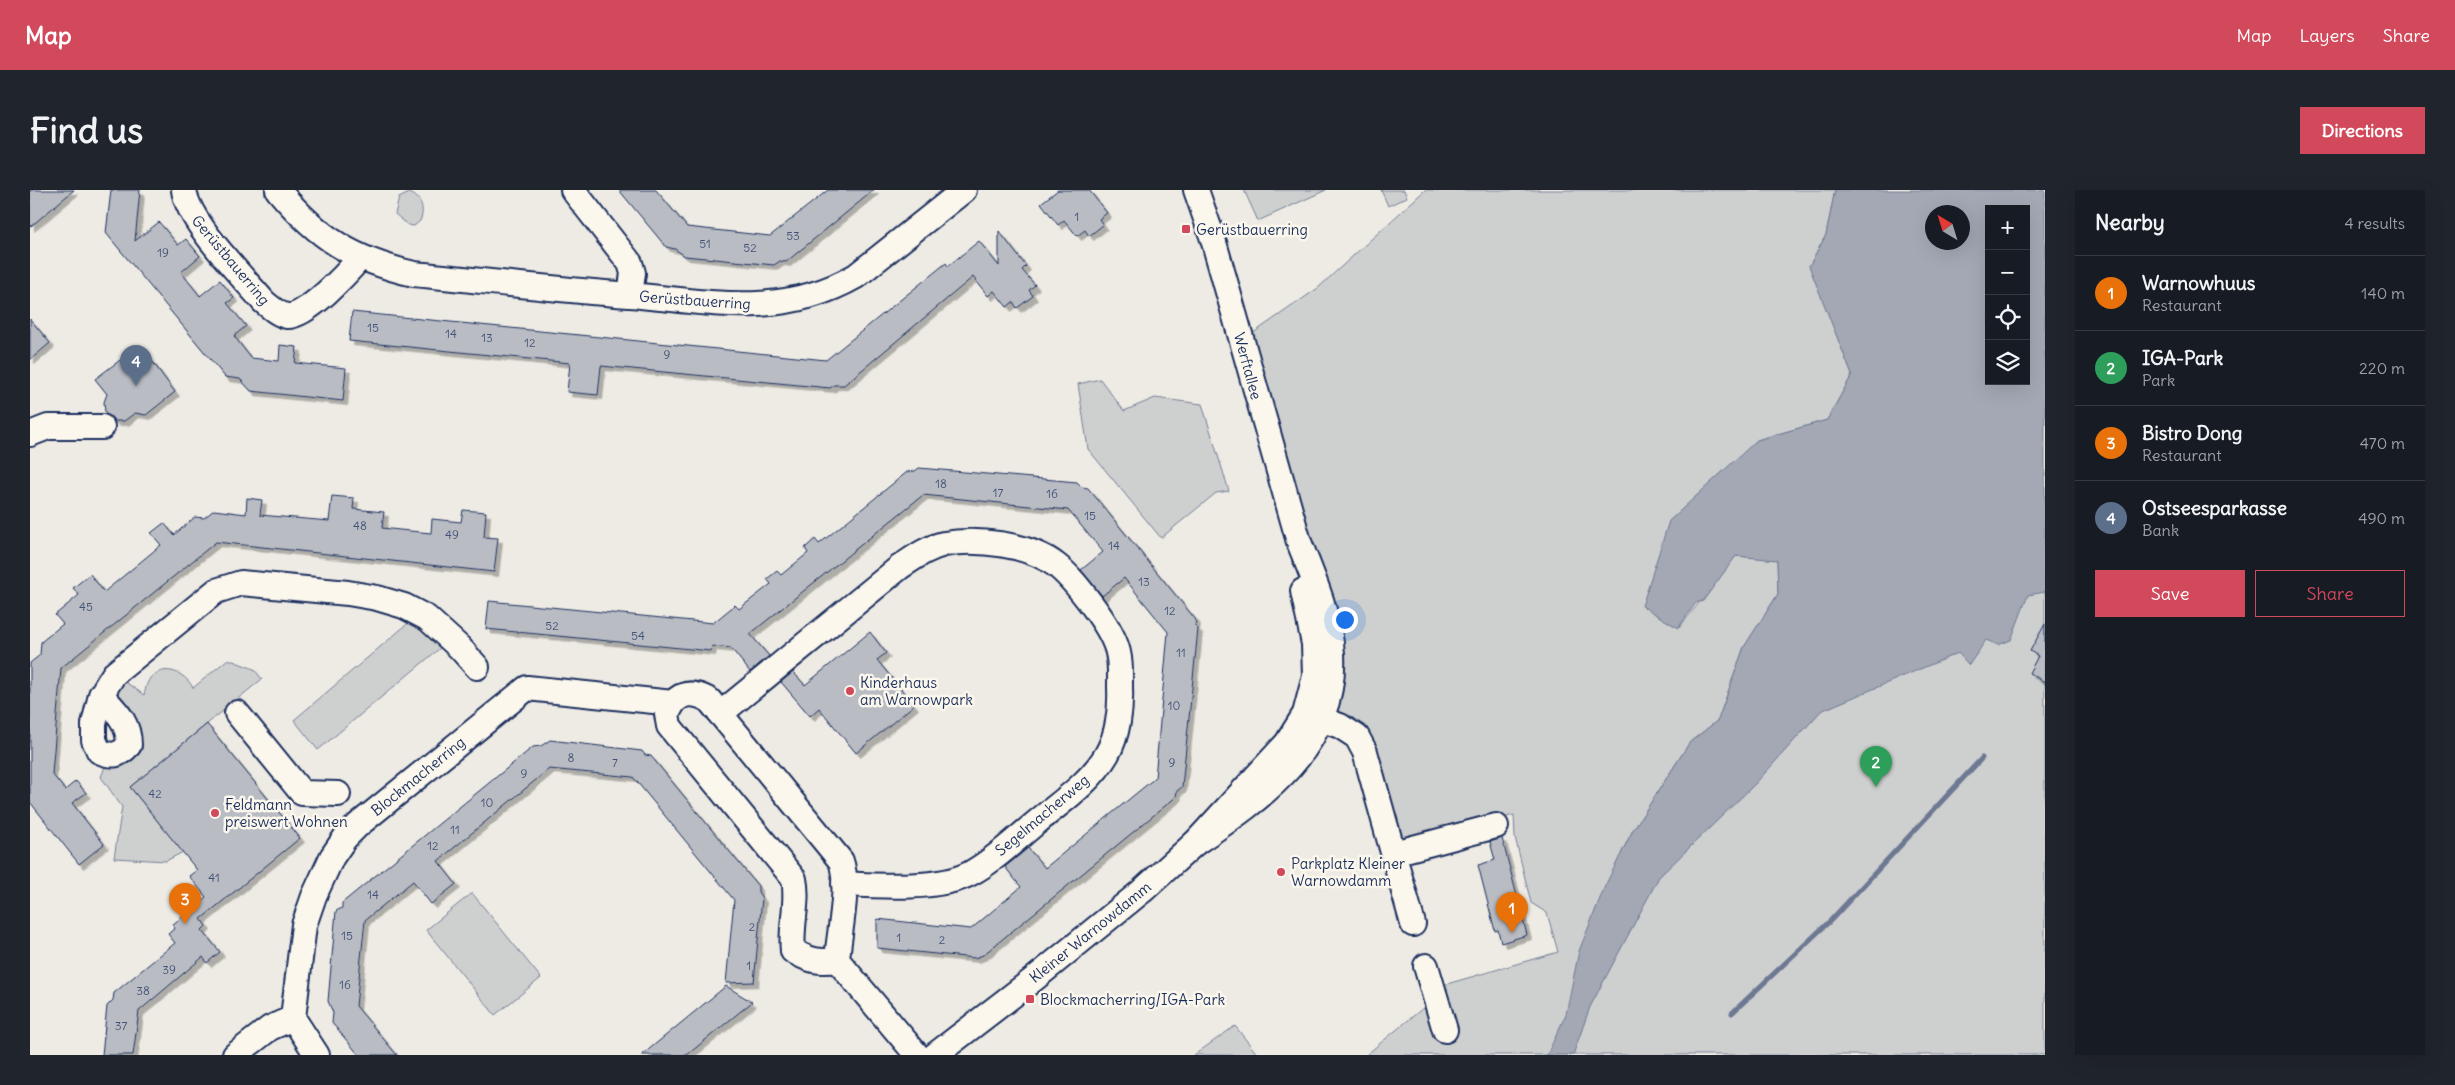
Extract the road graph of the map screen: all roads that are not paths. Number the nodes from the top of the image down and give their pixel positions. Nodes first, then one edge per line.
1 (184, 190) edge
2 (278, 190) edge
3 (573, 190) edge
4 (964, 190) edge
5 (1196, 190) edge
6 (360, 258) junction
7 (630, 295) junction
8 (102, 427) dead end
9 (30, 434) edge
10 (478, 667) dead end
11 (100, 695) dead end
12 (673, 703) junction
13 (237, 713) dead end
14 (720, 714) junction
15 (1314, 717) junction
16 (338, 794) dead end
17 (1496, 826) dead end
18 (1394, 853) junction
19 (844, 884) junction
20 (1413, 924) dead end
21 (837, 960) junction
22 (1426, 966) dead end
23 (293, 1018) junction
24 (1445, 1030) dead end
25 (309, 1050) edge
26 (235, 1055) edge
27 (917, 1055) edge
28 (935, 1055) edge

1 - 6 street, Gerüstbauerring
2 - 6 street, Gerüstbauerring
3 - 7 street, Gerüstbauerring
4 - 7 street, Gerüstbauerring
5 - 15 street, Werftallee
6 - 7 street, Gerüstbauerring
8 - 9 street
10 - 11 street
12 - 14 street, Blockmacherring
12 - 21 street
12 - 23 street, Blockmacherring
13 - 16 street
14 - 19 street, Blockmacherring
14 - 19 street, Segelmacherweg
15 - 18 street
15 - 28 street, Kleiner Warnowdamm
17 - 18 street
18 - 20 street
19 - 21 street, Blockmacherring
21 - 27 street
22 - 24 street
23 - 25 street
23 - 26 street

